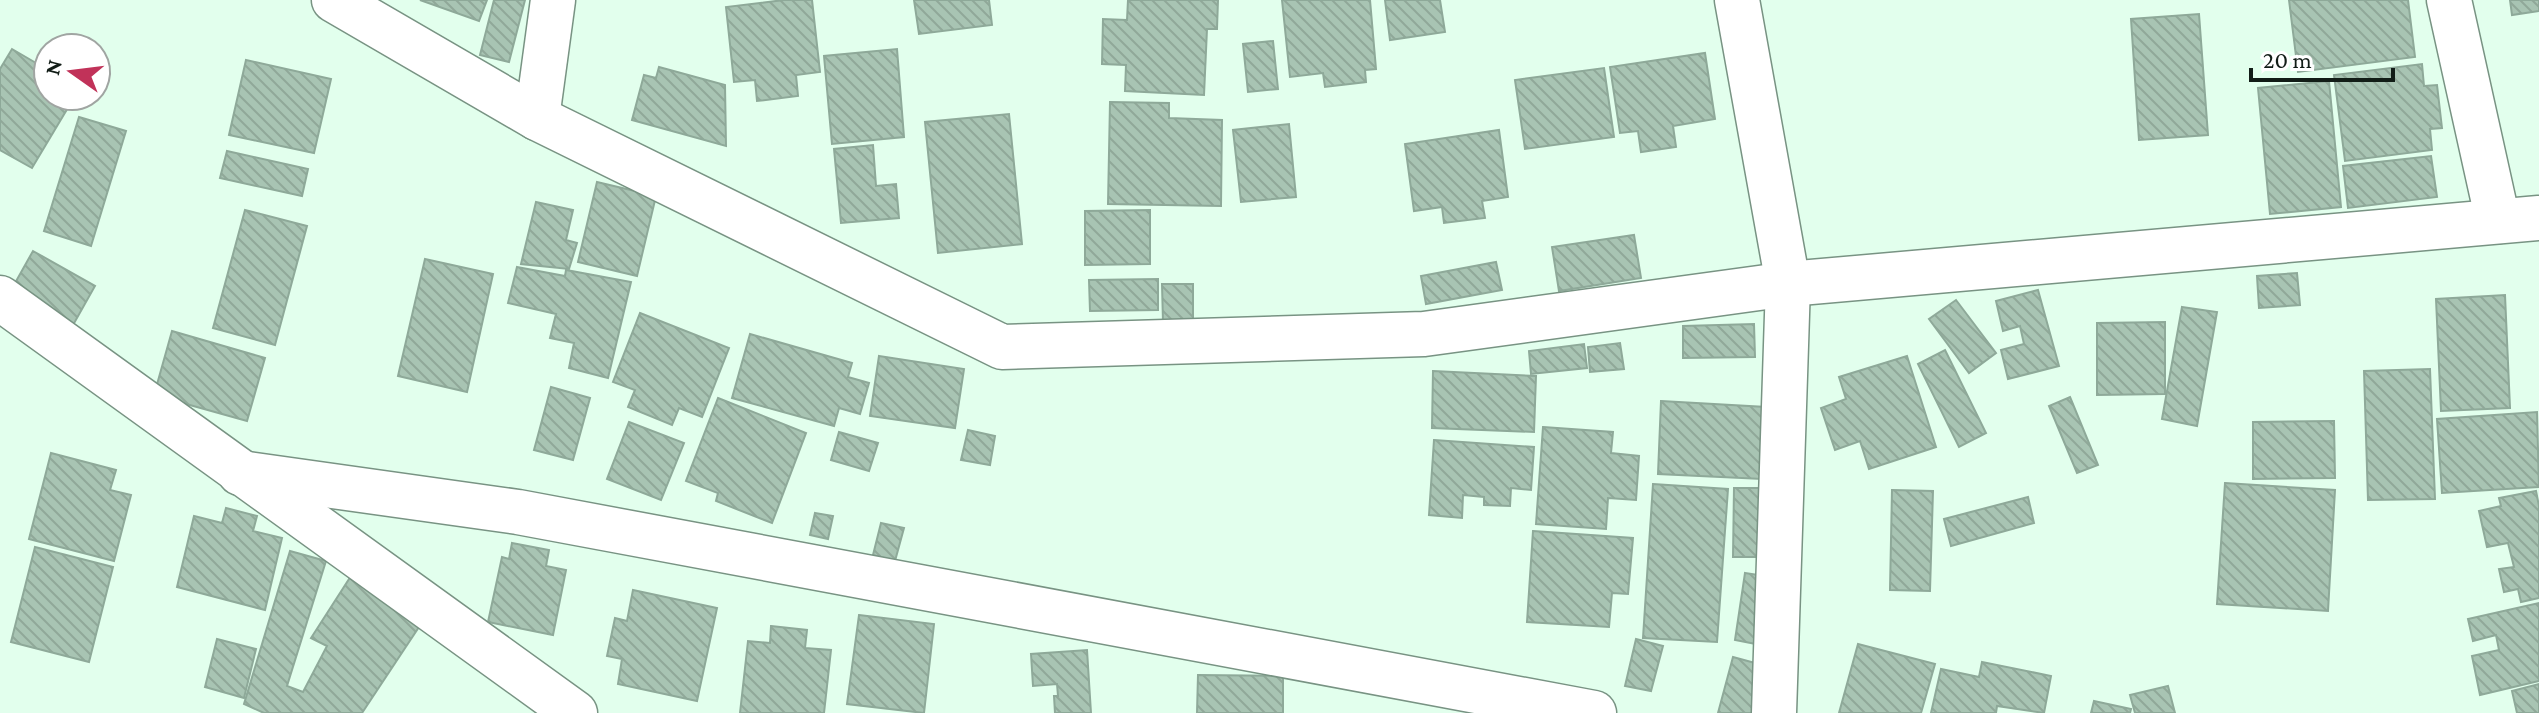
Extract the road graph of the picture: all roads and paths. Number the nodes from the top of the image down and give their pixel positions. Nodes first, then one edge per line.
1 (334, 0) edge
2 (553, 0) edge
3 (1737, 0) edge
4 (2449, 0) edge
5 (537, 118) junction
6 (2518, 219) edge
7 (1788, 284) junction
8 (0, 298) edge
9 (240, 473) junction
10 (575, 713) edge
11 (1594, 713) edge
12 (1774, 713) edge

1 - 5 street
2 - 5 street
3 - 7 street
4 - 6 street
5 - 7 street
6 - 7 street
7 - 12 street
8 - 9 street
9 - 10 street
9 - 11 street

